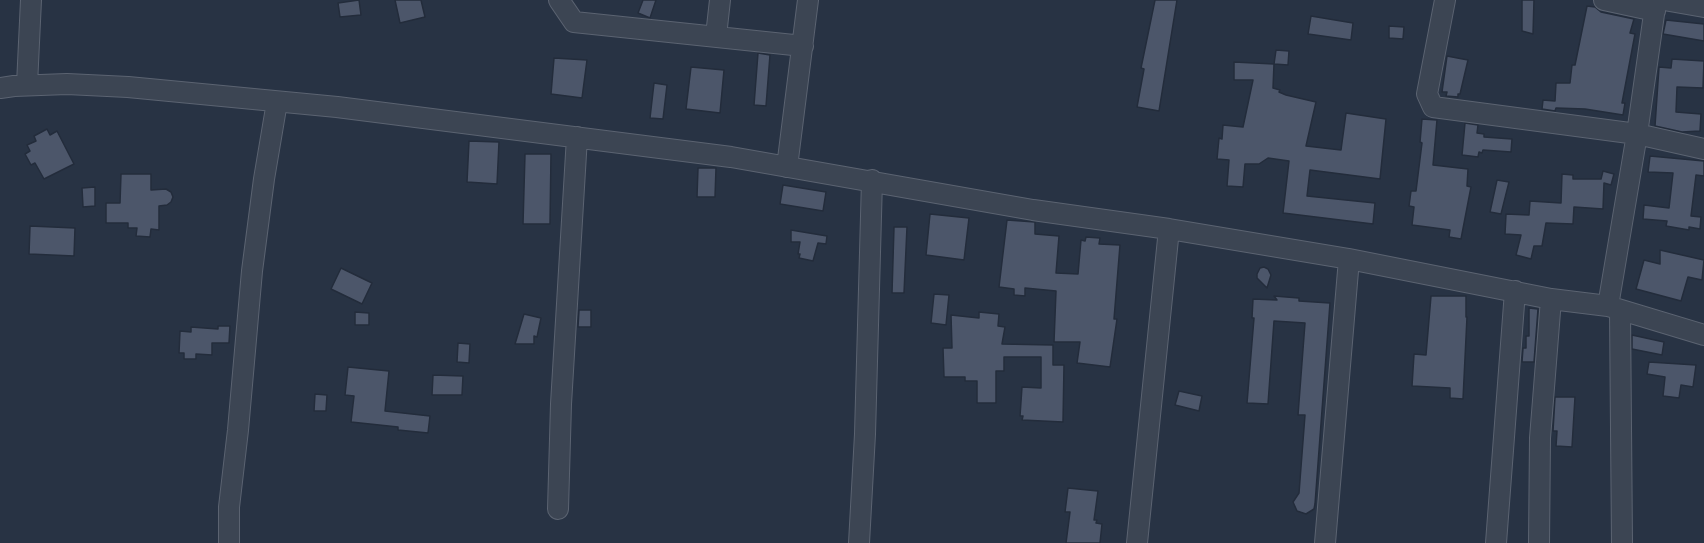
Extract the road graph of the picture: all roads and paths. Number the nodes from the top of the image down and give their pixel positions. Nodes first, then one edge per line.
1 (31, 0) edge
2 (559, 0) edge
3 (720, 0) edge
4 (808, 0) edge
5 (1445, 0) edge
6 (1604, 0) edge
7 (1658, 4) edge
8 (1704, 7) edge
9 (716, 36) junction
10 (803, 46) junction
11 (27, 85) junction
12 (0, 88) edge
13 (277, 102) junction
14 (1637, 135) junction
15 (577, 137) junction
16 (1704, 149) edge
17 (787, 167) junction
18 (872, 180) junction
19 (1169, 229) junction
20 (1349, 258) junction
21 (1515, 291) junction
22 (1551, 299) junction
23 (1614, 308) junction
24 (1704, 335) edge
25 (558, 509) dead end
26 (229, 543) edge
27 (859, 543) edge
28 (1137, 543) edge
29 (1325, 543) edge
30 (1496, 543) edge
31 (1539, 543) edge
32 (1622, 543) edge

1 - 11 street
2 - 9 street
3 - 9 street
4 - 10 street
5 - 14 street
6 - 7 street
7 - 8 street
7 - 14 street
9 - 10 street
10 - 17 street
11 - 12 street
11 - 13 street
13 - 15 street
13 - 26 street
14 - 16 street
14 - 23 street
15 - 17 street
15 - 25 street
17 - 18 street
18 - 19 street
18 - 27 street
19 - 20 street
19 - 28 street
20 - 21 street
20 - 29 street
21 - 22 street
21 - 30 street
22 - 23 street
22 - 31 street
23 - 24 street
23 - 32 street

